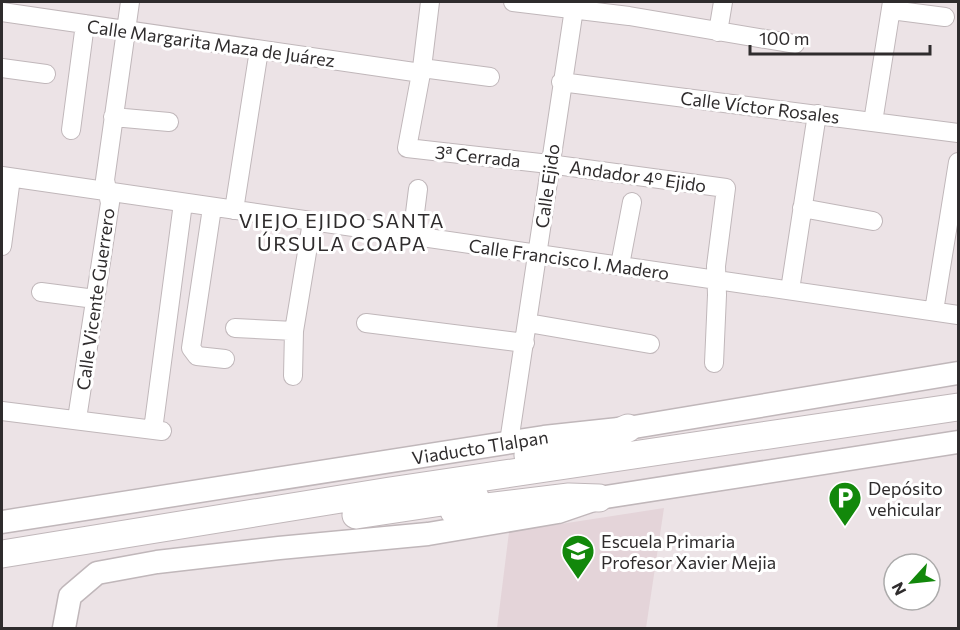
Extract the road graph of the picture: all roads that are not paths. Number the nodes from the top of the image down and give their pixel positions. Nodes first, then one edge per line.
1 (130, 2) edge
2 (430, 2) edge
3 (513, 2) edge
4 (723, 2) edge
5 (574, 6) edge
6 (892, 6) edge
7 (630, 9) edge
8 (2, 12) edge
9 (945, 17) dead end
10 (85, 24) junction
11 (126, 29) junction
12 (718, 32) junction
13 (795, 44) dead end
14 (259, 50) junction
15 (2, 68) edge
16 (422, 71) junction
17 (46, 74) dead end
18 (490, 77) dead end
19 (561, 82) junction
20 (817, 114) junction
21 (113, 117) junction
22 (169, 122) dead end
23 (873, 122) junction
24 (71, 130) dead end
25 (958, 133) edge
26 (958, 162) edge
27 (549, 164) junction
28 (6, 177) edge
29 (418, 189) dead end
30 (107, 192) junction
31 (632, 202) dead end
32 (183, 203) junction
33 (212, 208) junction
34 (802, 208) junction
35 (234, 210) junction
36 (873, 221) dead end
37 (312, 222) junction
38 (412, 237) junction
39 (2, 246) edge
40 (537, 256) junction
41 (620, 265) junction
42 (716, 278) junction
43 (790, 290) junction
44 (41, 292) dead end
45 (95, 298) junction
46 (934, 311) junction
47 (958, 315) edge
48 (366, 323) dead end
49 (528, 323) junction
50 (235, 328) dead end
51 (294, 331) junction
52 (525, 343) junction
53 (650, 344) dead end
54 (225, 359) dead end
55 (714, 363) dead end
56 (958, 373) edge
57 (292, 376) dead end
58 (958, 407) edge
59 (2, 411) edge
60 (77, 419) junction
61 (958, 424) edge
62 (628, 428) junction
63 (509, 442) junction
64 (958, 442) edge
65 (362, 495) junction
66 (599, 498) junction
67 (417, 506) junction
68 (2, 522) edge
69 (2, 554) edge
70 (2, 569) edge
71 (64, 628) edge

1 - 11 street, Calle Vicente Guerrero
2 - 16 street
3 - 5 street
4 - 12 street
5 - 7 street
5 - 19 street, Calle Ejido
6 - 9 street
6 - 23 street
7 - 12 street
8 - 10 street, Calle Margarita Maza de Juárez
10 - 11 street, Calle Margarita Maza de Juárez
10 - 24 street
11 - 14 street, Calle Margarita Maza de Juárez
11 - 21 street, Calle Vicente Guerrero
12 - 13 street
14 - 16 street, Calle Margarita Maza de Juárez
14 - 35 street
15 - 17 street
16 - 18 street, Calle Margarita Maza de Juárez
16 - 27 street, 3ª Cerrada
19 - 20 street, Calle Víctor Rosales
19 - 27 street, Calle Ejido
20 - 23 street, Calle Víctor Rosales
20 - 34 street
21 - 22 street
21 - 30 street, Calle Vicente Guerrero
23 - 25 street, Calle Víctor Rosales
26 - 46 street
27 - 40 street, Calle Ejido
27 - 42 street, Andador 4º Ejido
28 - 30 street, Calle Francisco I. Madero
28 - 39 street
29 - 38 street
30 - 32 street, Calle Francisco I. Madero
30 - 45 street, Calle Vicente Guerrero
31 - 41 street
32 - 33 street, Calle Francisco I. Madero
32 - 60 street
33 - 35 street, Calle Francisco I. Madero
33 - 54 street
34 - 36 street
34 - 43 street
35 - 37 street, Calle Francisco I. Madero
37 - 38 street, Calle Francisco I. Madero
37 - 51 street
38 - 40 street, Calle Francisco I. Madero
40 - 41 street, Calle Francisco I. Madero
40 - 49 street, Calle Ejido
41 - 42 street, Calle Francisco I. Madero
42 - 43 street, Calle Francisco I. Madero
42 - 55 street
43 - 46 street, Calle Francisco I. Madero
44 - 45 street
45 - 60 street, Calle Vicente Guerrero
46 - 47 street, Calle Francisco I. Madero
48 - 52 street
49 - 52 street, Calle Ejido
49 - 53 street
50 - 51 street
51 - 57 street
52 - 63 street, Calle Ejido
56 - 62 main road, Viaducto Tlalpan
58 - 65 highway, Viaducto Tlalpan
59 - 60 street
61 - 67 highway
62 - 63 main road, Viaducto Tlalpan
62 - 65 highway
63 - 68 main road, Viaducto Tlalpan
64 - 66 main road
65 - 69 highway, Viaducto Tlalpan
66 - 67 highway
66 - 71 main road
67 - 70 highway

